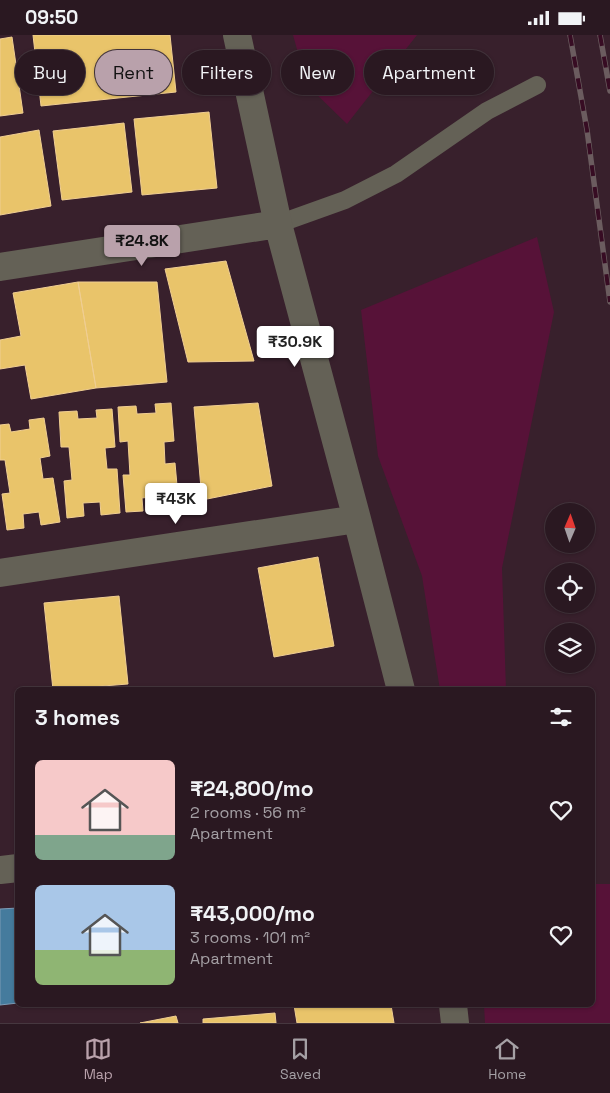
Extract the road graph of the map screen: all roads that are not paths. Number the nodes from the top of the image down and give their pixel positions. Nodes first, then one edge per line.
1 (237, 35) edge
2 (538, 85) dead end
3 (278, 224) junction
4 (0, 267) edge
5 (358, 519) junction
6 (0, 573) edge
7 (400, 687) edge
8 (15, 868) edge
9 (0, 870) edge
10 (453, 1007) edge
11 (455, 1023) edge

1 - 3 street
2 - 3 lane
3 - 4 street
3 - 5 street
5 - 6 street
5 - 7 street
8 - 9 street
10 - 11 street

